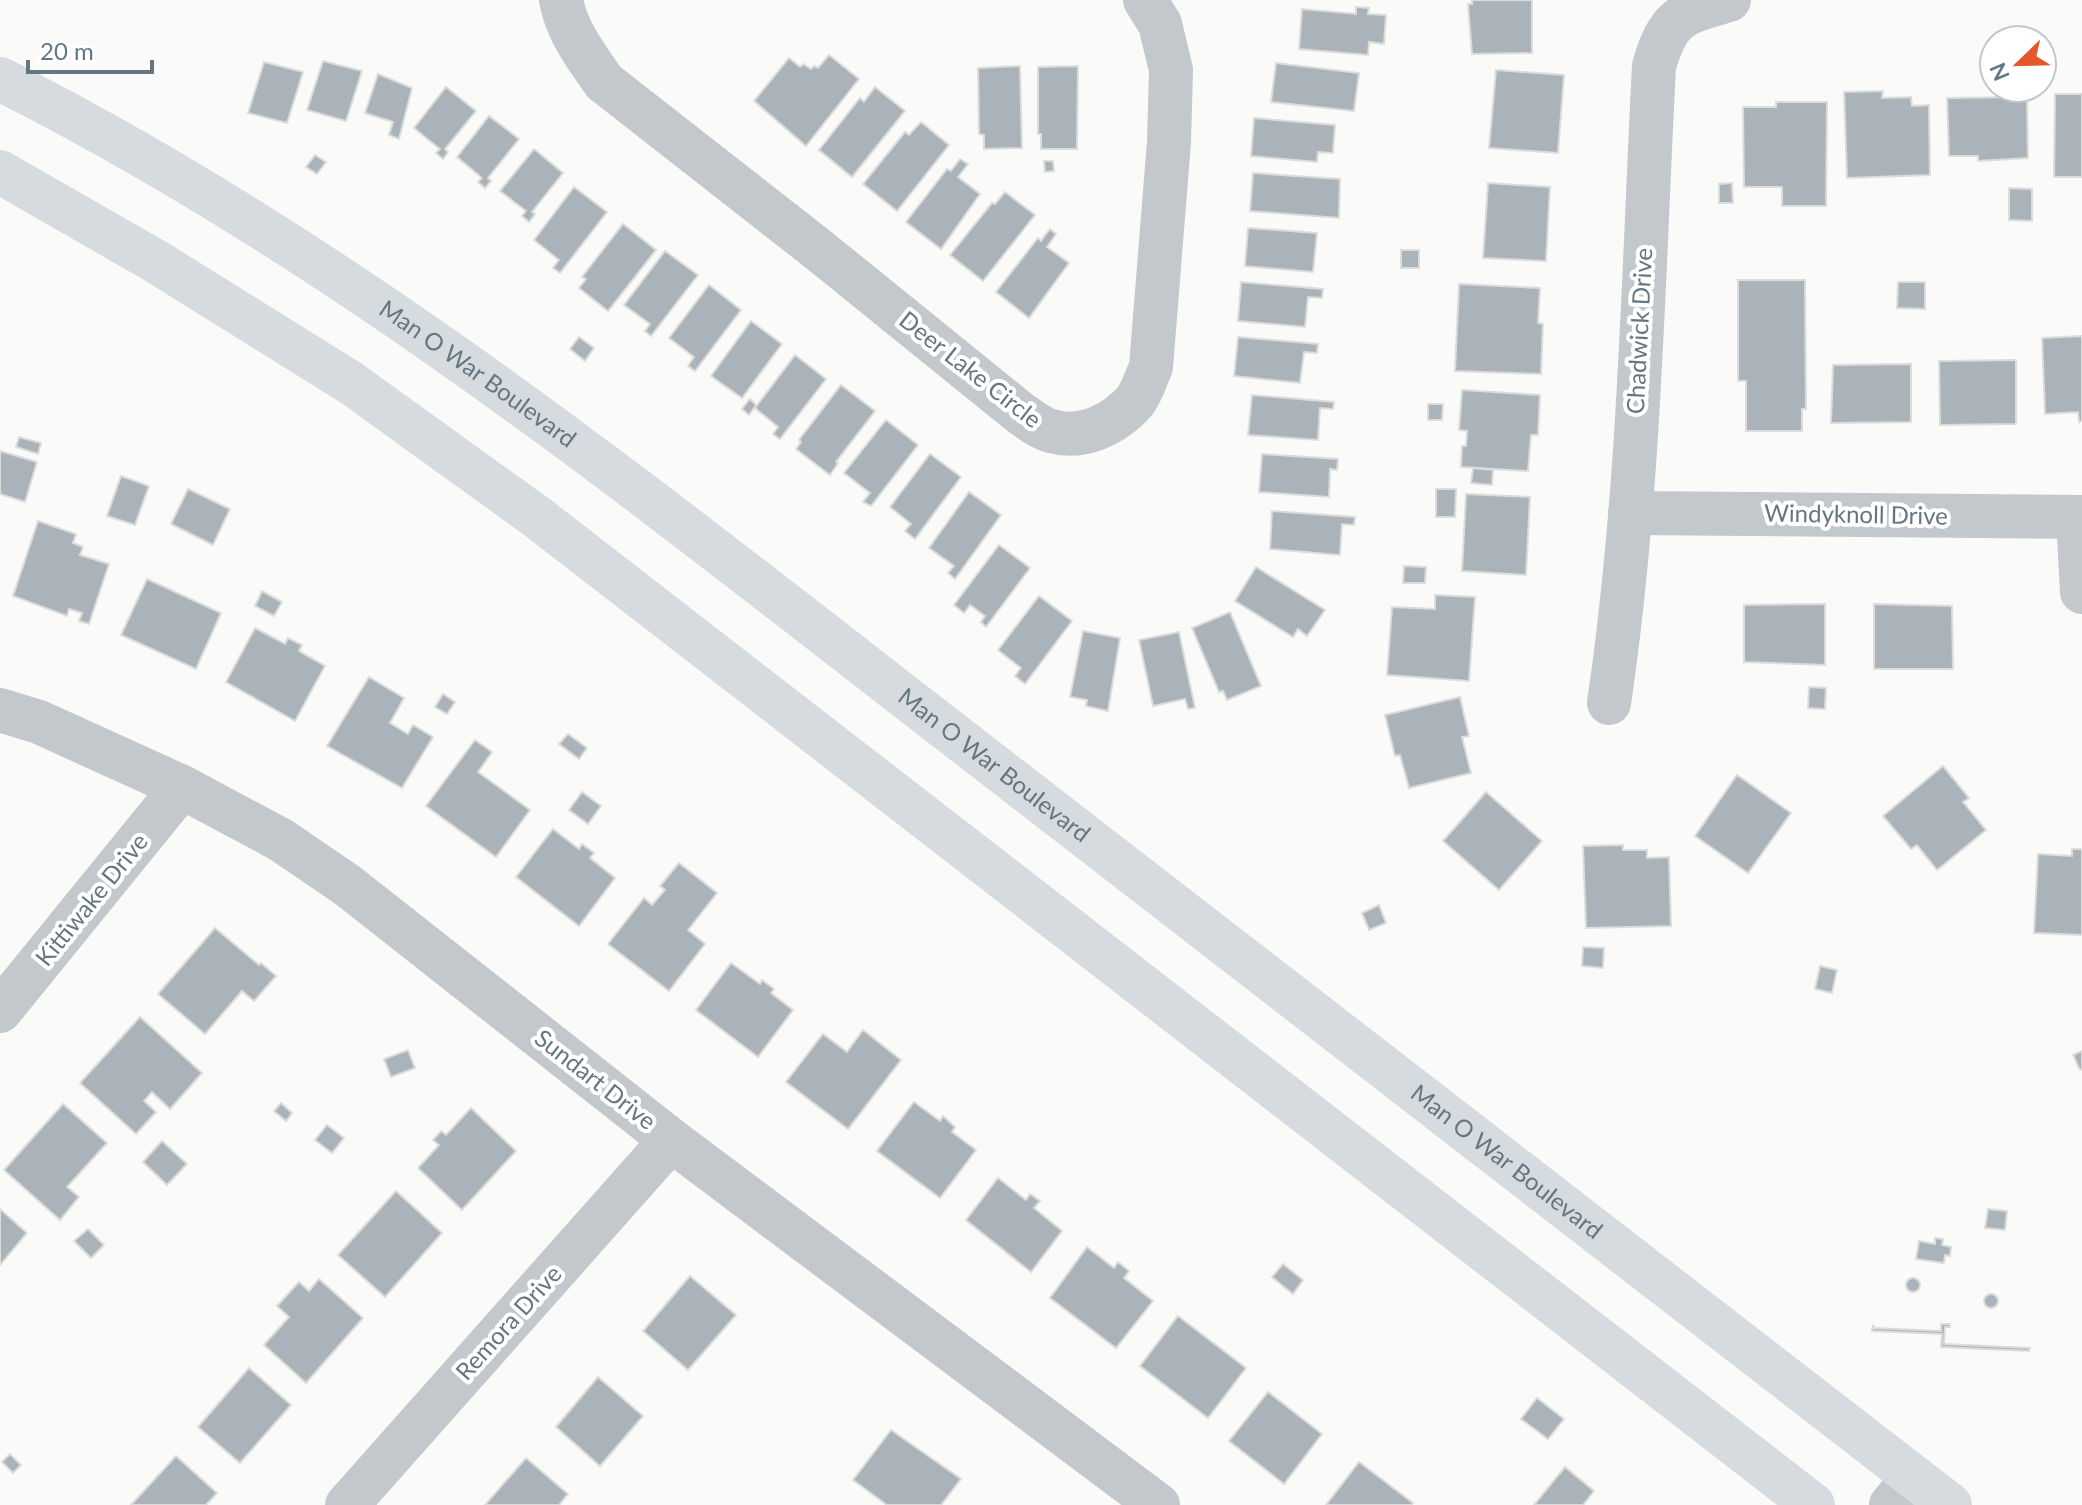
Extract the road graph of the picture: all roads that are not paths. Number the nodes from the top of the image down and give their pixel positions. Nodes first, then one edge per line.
1 (561, 0) edge
2 (1145, 0) edge
3 (1729, 0) edge
4 (0, 79) edge
5 (0, 172) edge
6 (1630, 513) junction
7 (2080, 517) edge
8 (2082, 592) edge
9 (1609, 703) dead end
10 (0, 710) edge
11 (182, 787) junction
12 (0, 1011) edge
13 (671, 1140) junction
14 (1902, 1491) edge
15 (1145, 1501) edge
16 (347, 1505) edge
17 (1813, 1505) edge
18 (1950, 1505) edge

1 - 2 street, Deer Lake Circle
3 - 6 street, Chadwick Drive
4 - 14 main road, Man O War Boulevard
5 - 17 main road
6 - 7 street, Windyknoll Drive
6 - 9 street, Chadwick Drive
7 - 8 street
10 - 11 street, Sundart Drive
11 - 12 street, Kittiwake Drive
11 - 13 street, Sundart Drive
13 - 15 street, Sundart Drive
13 - 16 street, Remora Drive
14 - 18 main road, Man O War Boulevard

